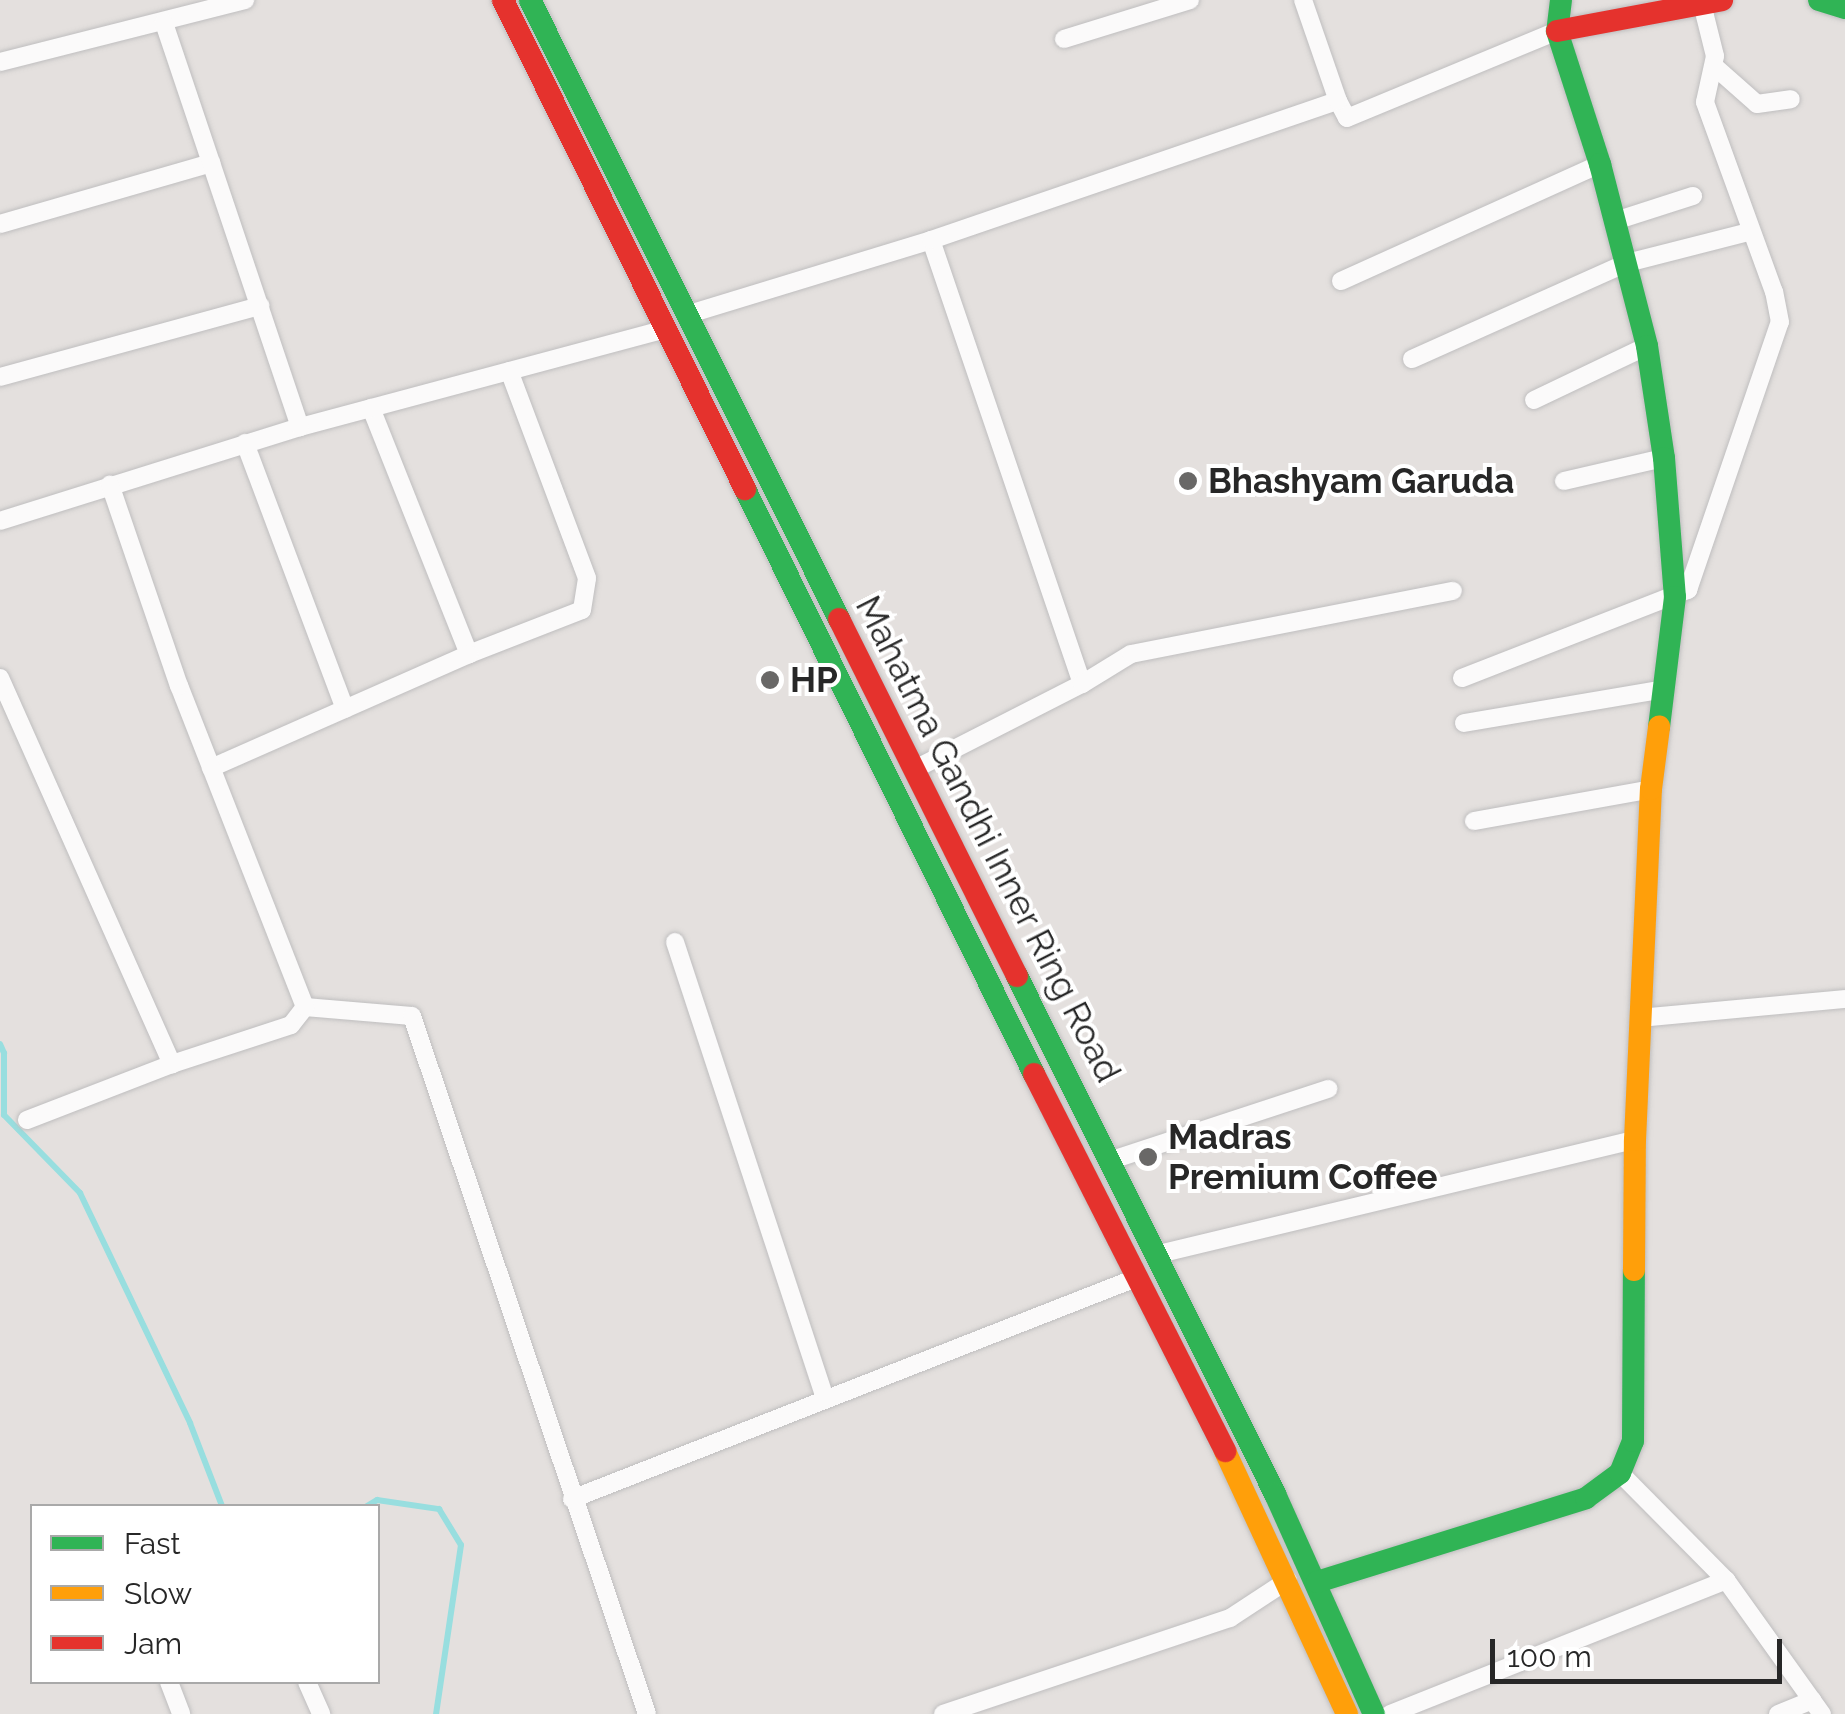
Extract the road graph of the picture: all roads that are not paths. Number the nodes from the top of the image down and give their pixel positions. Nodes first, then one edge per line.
1 (245, 0) edge
2 (503, 0) edge
3 (530, 0) edge
4 (1190, 0) edge
5 (1303, 0) edge
6 (1561, 0) edge
7 (1819, 0) edge
8 (1712, 2) edge
9 (1845, 8) edge
10 (164, 22) junction
11 (1556, 30) junction
12 (1064, 39) dead end
13 (0, 62) edge
14 (1714, 66) junction
15 (1791, 99) dead end
16 (1338, 102) junction
17 (211, 163) junction
18 (1600, 164) junction
19 (1693, 196) dead end
20 (1615, 221) junction
21 (0, 224) edge
22 (1749, 232) junction
23 (931, 240) junction
24 (1626, 264) junction
25 (1341, 281) dead end
26 (260, 306) junction
27 (686, 315) junction
28 (666, 329) junction
29 (1646, 346) junction
30 (1412, 360) dead end
31 (509, 371) junction
32 (0, 377) edge
33 (1534, 400) dead end
34 (371, 408) junction
35 (300, 427) junction
36 (245, 443) junction
37 (1664, 458) junction
38 (1564, 481) dead end
39 (110, 484) junction
40 (0, 522) edge
41 (1453, 591) dead end
42 (1675, 597) junction
43 (469, 654) junction
44 (0, 678) edge
45 (1462, 678) dead end
46 (1082, 684) junction
47 (1664, 689) junction
48 (345, 709) junction
49 (1464, 723) dead end
50 (211, 768) junction
51 (914, 769) junction
52 (1652, 788) junction
53 (1474, 822) dead end
54 (675, 942) dead end
55 (1845, 999) edge
56 (305, 1007) junction
57 (1640, 1018) junction
58 (172, 1064) junction
59 (1328, 1089) dead end
60 (26, 1120) dead end
61 (1634, 1140) junction
62 (1109, 1161) junction
63 (1154, 1255) junction
64 (1136, 1278) junction
65 (825, 1398) junction
66 (1620, 1473) junction
67 (572, 1499) junction
68 (1288, 1580) junction
69 (1726, 1580) junction
70 (1317, 1582) junction
71 (170, 1684) edge
72 (308, 1684) edge
73 (1817, 1707) edge
74 (1344, 1713) edge
75 (181, 1714) edge
76 (321, 1714) edge
77 (647, 1714) edge
78 (943, 1714) edge
79 (1374, 1714) edge
80 (1390, 1714) edge
81 (1778, 1714) edge

1 - 10 street
2 - 28 main road, Mahatma Gandhi Inner Ring Road
3 - 27 main road, Mahatma Gandhi Inner Ring Road
4 - 12 street
5 - 16 street
6 - 11 main road
7 - 9 main road
8 - 11 main road
8 - 14 street
10 - 13 street
10 - 17 street
11 - 16 street
11 - 18 main road
14 - 15 street
14 - 22 street
16 - 23 street
17 - 21 street
17 - 26 street
18 - 20 main road
18 - 25 street
19 - 20 street
20 - 24 main road
22 - 24 street
22 - 42 street
23 - 27 street
23 - 46 street
24 - 29 main road
24 - 30 street
26 - 32 street
26 - 35 street
27 - 51 main road, Mahatma Gandhi Inner Ring Road
28 - 31 street
28 - 64 main road, Mahatma Gandhi Inner Ring Road
29 - 33 street
29 - 37 main road
31 - 34 street
31 - 43 street
34 - 35 street
34 - 43 street
35 - 36 street
36 - 39 street
36 - 48 street
37 - 38 street
37 - 42 main road
39 - 40 street
39 - 50 street
41 - 46 street
42 - 45 street
42 - 47 main road
43 - 48 street
44 - 58 street
46 - 51 street
47 - 49 street
47 - 52 main road
48 - 50 street
50 - 56 street
51 - 62 main road, Mahatma Gandhi Inner Ring Road
52 - 53 street
52 - 57 main road
54 - 65 street
55 - 57 street
56 - 58 street
56 - 67 street
57 - 61 main road
58 - 60 street
59 - 62 street
61 - 63 street
61 - 66 main road
62 - 63 main road, Mahatma Gandhi Inner Ring Road
63 - 70 main road, Mahatma Gandhi Inner Ring Road
64 - 65 street
64 - 68 main road, Mahatma Gandhi Inner Ring Road
65 - 67 street
66 - 69 street
66 - 70 main road
67 - 77 street
68 - 74 main road, Mahatma Gandhi Inner Ring Road
68 - 78 street
69 - 73 street
69 - 80 street
70 - 79 main road, Mahatma Gandhi Inner Ring Road
71 - 75 street
72 - 76 street
73 - 81 street

